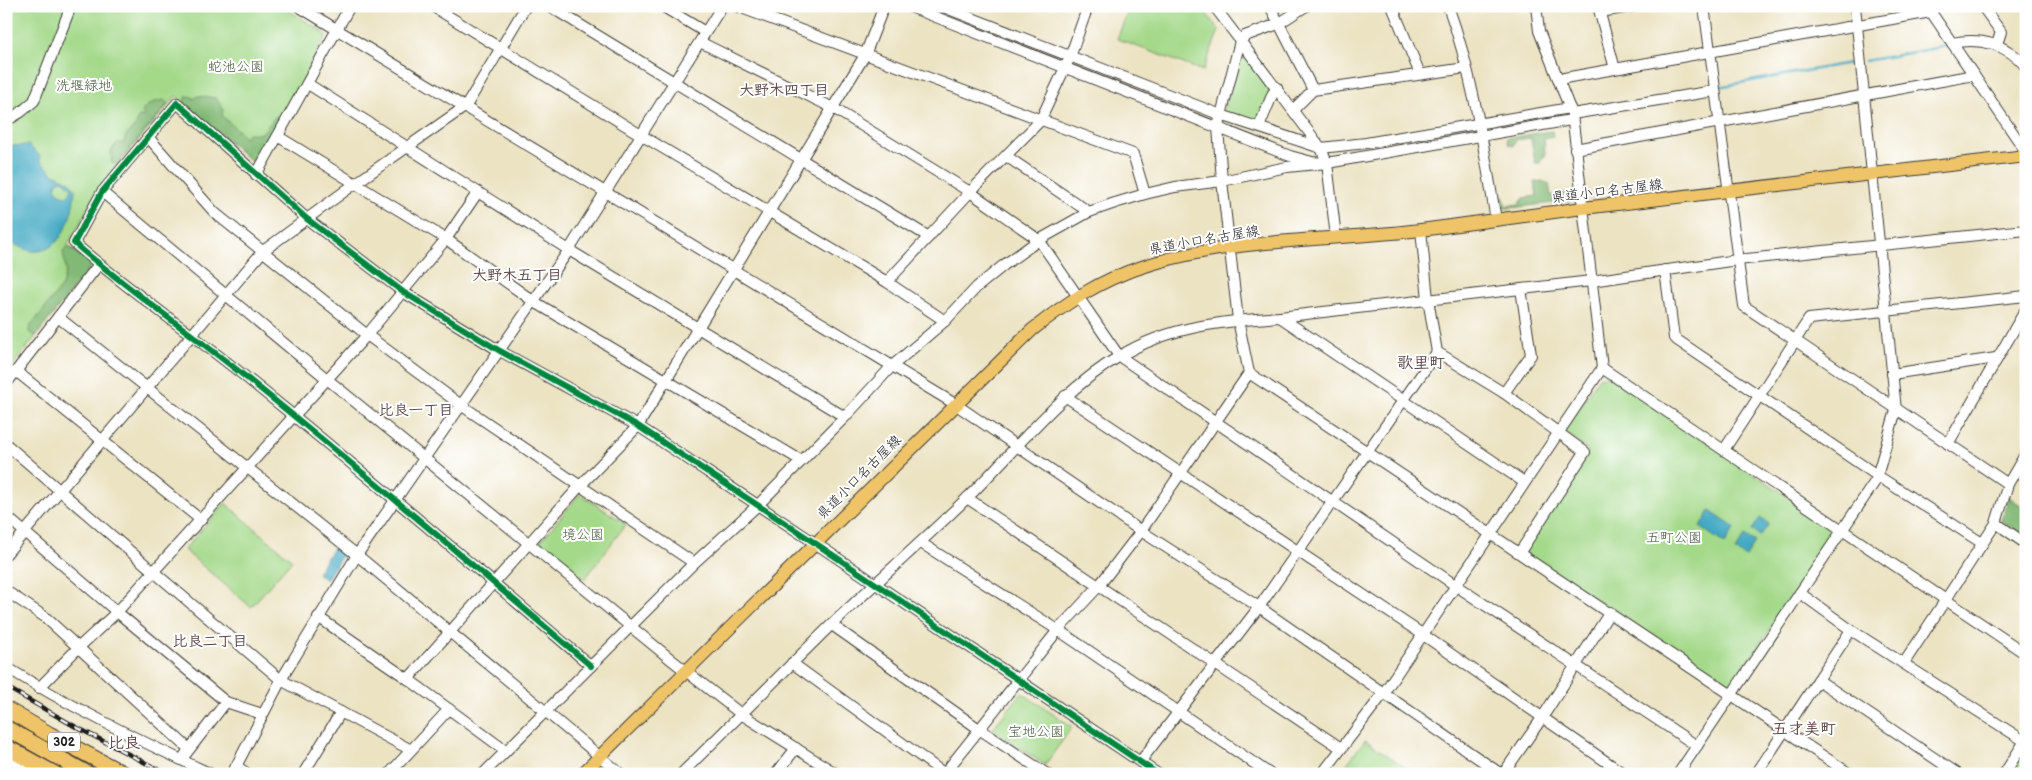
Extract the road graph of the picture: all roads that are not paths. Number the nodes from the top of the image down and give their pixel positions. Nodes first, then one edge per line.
1 (71, 6) edge
2 (298, 6) edge
3 (350, 6) edge
4 (432, 6) edge
5 (526, 6) edge
6 (549, 6) edge
7 (662, 6) edge
8 (722, 6) edge
9 (736, 6) edge
10 (884, 6) edge
11 (908, 6) edge
12 (941, 6) edge
13 (1088, 6) edge
14 (1214, 6) edge
15 (1270, 6) edge
16 (1306, 6) edge
17 (1392, 6) edge
18 (1448, 6) edge
19 (1536, 6) edge
20 (1636, 6) edge
21 (1704, 6) edge
22 (1854, 6) edge
23 (1982, 6) edge
24 (1599, 9) edge
25 (1930, 9) edge
26 (1278, 24) junction
27 (1856, 25) junction
28 (338, 30) junction
29 (703, 37) junction
30 (1240, 41) junction
31 (1952, 43) junction
32 (1997, 44) junction
33 (502, 49) junction
34 (1709, 53) junction
35 (865, 55) junction
36 (1070, 57) junction
37 (2026, 67) edge
38 (1466, 68) junction
39 (1064, 69) junction
40 (1615, 69) junction
41 (1420, 74) junction
42 (1974, 75) junction
43 (1559, 79) junction
44 (673, 82) junction
45 (308, 84) junction
46 (1277, 88) junction
47 (1313, 90) junction
48 (1714, 91) junction
49 (1862, 96) junction
50 (466, 106) junction
51 (833, 108) junction
52 (1293, 110) junction
53 (1571, 114) junction
54 (1221, 115) junction
55 (6, 121) edge
56 (1040, 121) junction
57 (1719, 123) junction
58 (1479, 124) junction
59 (1218, 127) junction
60 (1259, 127) junction
61 (641, 135) junction
62 (1481, 136) junction
63 (148, 137) junction
64 (278, 137) junction
65 (408, 146) junction
66 (1321, 148) junction
67 (1575, 149) junction
68 (2026, 152) edge
69 (1006, 156) junction
70 (2026, 156) edge
71 (801, 160) junction
72 (1326, 163) junction
73 (256, 175) junction
74 (1871, 175) junction
75 (1222, 181) junction
76 (356, 183) junction
77 (102, 192) junction
78 (478, 192) junction
79 (607, 192) junction
80 (970, 192) junction
81 (1729, 192) junction
82 (1145, 194) junction
83 (1583, 208) junction
84 (770, 211) junction
85 (1088, 212) junction
86 (307, 219) junction
87 (1496, 220) junction
88 (1421, 230) junction
89 (2026, 230) edge
90 (929, 237) junction
91 (1336, 237) junction
92 (446, 239) junction
93 (1039, 240) junction
94 (1878, 244) junction
95 (1230, 248) junction
96 (569, 250) junction
97 (263, 251) junction
98 (1737, 260) junction
99 (99, 264) junction
100 (735, 270) junction
101 (1665, 270) junction
102 (1591, 281) junction
103 (887, 282) junction
104 (1521, 289) junction
105 (403, 292) junction
106 (226, 295) junction
107 (1079, 296) junction
108 (2026, 296) edge
109 (1428, 299) junction
110 (534, 301) junction
111 (2026, 309) edge
112 (1885, 310) junction
113 (58, 317) junction
114 (1280, 317) junction
115 (1238, 320) junction
116 (945, 321) junction
117 (697, 328) junction
118 (192, 334) junction
119 (367, 335) junction
120 (1796, 340) junction
121 (500, 351) junction
122 (1437, 352) junction
123 (1119, 356) junction
124 (1996, 358) junction
125 (892, 366) junction
126 (1602, 368) junction
127 (16, 371) junction
128 (1249, 373) junction
129 (1892, 374) junction
130 (327, 379) junction
131 (666, 379) junction
132 (6, 384) edge
133 (147, 388) junction
134 (1504, 393) junction
135 (1760, 395) junction
136 (1066, 396) junction
137 (1402, 400) junction
138 (955, 404) junction
139 (461, 405) junction
140 (1896, 410) junction
141 (294, 416) junction
142 (845, 417) junction
143 (1214, 422) junction
144 (638, 426) junction
145 (1558, 432) junction
146 (103, 440) junction
147 (6, 444) edge
148 (1948, 444) junction
149 (1018, 447) junction
150 (1724, 450) junction
151 (1367, 453) junction
152 (2026, 453) edge
153 (425, 458) junction
154 (802, 461) junction
155 (248, 468) junction
156 (1179, 474) junction
157 (1878, 476) junction
158 (1524, 482) junction
159 (2008, 484) junction
160 (579, 487) junction
161 (60, 491) junction
162 (967, 498) junction
163 (395, 501) junction
164 (1334, 502) junction
165 (756, 506) junction
166 (6, 516) edge
167 (201, 520) junction
168 (1996, 523) junction
169 (1141, 530) junction
170 (1843, 530) junction
171 (25, 532) junction
172 (1490, 532) junction
173 (529, 542) junction
174 (815, 543) junction
175 (921, 543) junction
176 (1982, 543) junction
177 (2026, 544) edge
178 (1297, 550) junction
179 (1520, 552) junction
180 (6, 554) edge
181 (356, 555) junction
182 (694, 563) junction
183 (154, 572) junction
184 (493, 583) junction
185 (876, 585) junction
186 (1455, 585) junction
187 (1098, 586) junction
188 (6, 591) edge
189 (1800, 593) junction
190 (1946, 601) junction
191 (1259, 607) junction
192 (118, 612) junction
193 (1610, 612) junction
194 (318, 617) junction
195 (832, 625) junction
196 (631, 626) junction
197 (1058, 630) junction
198 (1851, 630) junction
199 (449, 632) junction
200 (1422, 634) junction
201 (78, 648) junction
202 (2026, 654) edge
203 (792, 663) junction
204 (1904, 663) junction
205 (1214, 664) junction
206 (1575, 664) junction
207 (591, 666) junction
208 (6, 667) edge
209 (687, 671) junction
210 (408, 679) junction
211 (281, 680) junction
212 (1019, 680) junction
213 (1818, 680) junction
214 (40, 688) junction
215 (1382, 694) junction
216 (1731, 694) junction
217 (226, 702) junction
218 (6, 709) edge
219 (449, 709) junction
220 (1178, 711) junction
221 (341, 712) junction
222 (545, 712) junction
223 (262, 714) junction
224 (741, 714) junction
225 (6, 715) edge
226 (1542, 718) junction
227 (6, 728) edge
228 (980, 729) junction
229 (1785, 730) junction
230 (2024, 738) edge
231 (6, 740) edge
232 (1697, 746) junction
233 (6, 747) edge
234 (796, 748) junction
235 (1341, 748) junction
236 (189, 750) junction
237 (411, 750) junction
238 (506, 751) junction
239 (600, 756) junction
240 (6, 758) edge
241 (182, 760) junction
242 (1140, 762) junction
243 (233, 772) edge
244 (34, 774) edge
245 (55, 774) edge
246 (69, 774) edge
247 (88, 774) edge
248 (112, 774) edge
249 (124, 774) edge
250 (211, 774) edge
251 (248, 774) edge
252 (303, 774) edge
253 (389, 774) edge
254 (483, 774) edge
255 (582, 774) edge
256 (621, 774) edge
257 (681, 774) edge
258 (776, 774) edge
259 (837, 774) edge
260 (944, 774) edge
261 (1048, 774) edge
262 (1158, 774) edge
263 (1270, 774) edge
264 (1322, 774) edge
265 (1502, 774) edge
266 (1624, 774) edge
267 (1678, 774) edge
268 (1756, 774) edge
269 (1850, 774) edge
270 (1958, 774) edge
271 (2004, 774) edge

1 - 55 street
2 - 28 street
3 - 28 street
4 - 33 street
5 - 33 street
6 - 44 street
7 - 29 street
8 - 29 street
9 - 35 street
10 - 35 street
11 - 39 street
12 - 36 street
13 - 36 street
14 - 30 street
15 - 26 street
16 - 26 street
17 - 41 street
18 - 38 street
19 - 43 street
20 - 24 street
21 - 34 street
22 - 27 street
23 - 32 street
24 - 40 street
25 - 27 street
25 - 31 street
26 - 30 street
26 - 47 street
27 - 34 street
27 - 49 street
28 - 45 street
28 - 50 street
29 - 44 street
29 - 51 street
30 - 46 street
30 - 54 street
31 - 32 street
31 - 42 street
32 - 37 street
33 - 50 street
33 - 61 street
34 - 40 street
34 - 48 street
35 - 51 street
35 - 56 street
36 - 39 street
36 - 54 street
38 - 41 street
38 - 58 street
39 - 56 street
39 - 59 street
40 - 43 street
41 - 47 street
42 - 49 street
42 - 68 street
43 - 53 street
44 - 61 street
44 - 71 street
45 - 64 street
45 - 65 street
46 - 52 street
46 - 60 street
47 - 52 street
48 - 53 street
48 - 57 street
49 - 57 street
49 - 74 street
50 - 65 street
50 - 79 street
51 - 71 street
51 - 80 street
52 - 66 street
53 - 58 street
53 - 62 street
53 - 67 street
54 - 59 street
54 - 60 street
56 - 69 street
56 - 82 street
57 - 67 street
57 - 81 street
58 - 62 street
58 - 66 street
59 - 72 street
59 - 75 street
60 - 66 street
61 - 79 street
61 - 84 street
62 - 72 street
62 - 87 street
63 - 73 street
63 - 77 street
63 - 97 street
64 - 73 street
64 - 76 street
65 - 76 street
65 - 78 street
66 - 72 street
67 - 83 street
69 - 80 street
69 - 85 street
70 - 74 main road, 県道小口名古屋線
71 - 84 street
71 - 90 street
72 - 75 street
72 - 91 street
73 - 86 street
74 - 81 main road, 県道小口名古屋線
74 - 94 street
75 - 82 street
75 - 95 street
76 - 86 street
76 - 92 street
77 - 99 street
77 - 106 street
78 - 92 street
78 - 96 street
79 - 96 street
79 - 100 street
80 - 90 street
80 - 93 street
81 - 83 main road, 県道小口名古屋線
81 - 98 street
82 - 85 street
83 - 87 main road, 県道小口名古屋線
83 - 102 street
84 - 100 street
84 - 103 street
85 - 93 street
86 - 97 street
86 - 105 street
87 - 88 main road, 県道小口名古屋線
88 - 91 main road, 県道小口名古屋線
88 - 109 street
89 - 94 street
90 - 103 street
91 - 95 main road, 県道小口名古屋線
92 - 105 street
92 - 110 street
93 - 107 street
93 - 116 street
94 - 98 street
94 - 112 street
95 - 107 main road, 県道小口名古屋線
95 - 115 street
96 - 110 street
96 - 117 street
97 - 106 street
97 - 119 street
98 - 101 street
98 - 120 street
99 - 113 street
99 - 118 street
100 - 117 street
100 - 125 street
101 - 102 street
101 - 135 street
102 - 104 street
102 - 126 street
103 - 116 street
104 - 109 street
104 - 134 street
105 - 119 street
105 - 121 street
106 - 118 street
106 - 130 street
107 - 123 street
107 - 138 main road, 県道小口名古屋線
108 - 112 street
109 - 114 street
109 - 122 street
110 - 121 street
110 - 131 street
111 - 124 street
112 - 120 street
112 - 129 street
113 - 127 street
113 - 133 street
114 - 115 street
114 - 137 street
115 - 123 street
115 - 128 street
116 - 125 street
117 - 131 street
117 - 142 street
118 - 133 street
118 - 141 street
119 - 130 street
119 - 139 street
120 - 135 street
120 - 140 street
121 - 139 street
121 - 144 street
122 - 134 street
122 - 137 street
123 - 136 street
123 - 143 street
124 - 129 street
124 - 148 street
125 - 138 street
125 - 142 street
126 - 145 street
126 - 150 street
127 - 132 street
127 - 146 street
128 - 143 street
128 - 151 street
129 - 140 street
130 - 141 street
130 - 153 street
131 - 144 street
131 - 154 street
133 - 146 street
133 - 155 street
134 - 145 street
135 - 150 street
135 - 157 street
136 - 149 street
136 - 156 street
137 - 151 street
137 - 158 street
138 - 149 street
138 - 174 main road, 県道小口名古屋線
139 - 153 street
139 - 160 street
140 - 148 street
140 - 157 street
141 - 155 street
141 - 163 street
142 - 154 street
143 - 156 street
143 - 164 street
144 - 160 street
144 - 165 street
145 - 158 street
145 - 179 street
146 - 161 street
146 - 167 street
147 - 161 street
148 - 159 street
149 - 162 street
149 - 169 street
150 - 170 street
151 - 164 street
151 - 172 street
152 - 159 street
153 - 163 street
153 - 173 street
154 - 165 street
155 - 167 street
155 - 181 street
156 - 169 street
156 - 178 street
157 - 170 street
157 - 176 street
158 - 172 street
159 - 168 street
160 - 173 street
160 - 182 street
161 - 171 street
161 - 183 street
162 - 175 street
162 - 187 street
163 - 181 street
163 - 184 street
164 - 178 street
164 - 186 street
165 - 174 street
165 - 182 street
166 - 171 street
167 - 183 street
168 - 176 street
168 - 177 street
169 - 187 street
169 - 191 street
170 - 189 street
170 - 190 street
171 - 180 street
171 - 192 street
172 - 179 street
172 - 186 street
173 - 184 street
173 - 196 street
174 - 185 street
174 - 209 main road, 県道小口名古屋線
175 - 185 street
175 - 197 street
176 - 190 street
178 - 191 street
178 - 200 street
179 - 193 street
181 - 194 street
181 - 199 street
182 - 196 street
183 - 192 street
183 - 211 street
184 - 199 street
184 - 207 street
185 - 195 street
185 - 212 street
186 - 200 street
186 - 206 street
187 - 197 street
187 - 205 street
188 - 201 street
189 - 198 street
189 - 216 street
190 - 202 street
190 - 204 street
191 - 205 street
191 - 215 street
192 - 201 street
192 - 217 street
193 - 206 street
193 - 216 street
194 - 210 street
194 - 211 street
195 - 203 street
195 - 228 street
196 - 207 street
196 - 209 street
197 - 212 street
197 - 220 street
198 - 204 street
198 - 213 street
199 - 210 street
199 - 222 street
200 - 215 street
200 - 226 street
201 - 214 street
201 - 236 street
203 - 224 street
203 - 260 street
204 - 230 street
205 - 220 street
205 - 235 street
206 - 226 street
206 - 232 street
207 - 222 street
208 - 214 street
209 - 224 street
209 - 239 main road, 県道小口名古屋線
210 - 219 street
211 - 221 street
211 - 223 street
212 - 228 street
212 - 242 street
213 - 229 street
213 - 270 street
214 - 241 street
215 - 235 street
215 - 265 street
216 - 229 street
216 - 232 street
217 - 223 street
217 - 236 street
218 - 249 highway, 302
219 - 237 street
219 - 238 street
220 - 242 street
220 - 263 street
221 - 237 street
221 - 252 street
222 - 238 street
222 - 239 street
223 - 243 street
224 - 234 street
224 - 257 street
225 - 248 highway
226 - 265 street
226 - 266 street
227 - 247 highway
228 - 260 street
228 - 261 street
229 - 268 street
229 - 269 street
230 - 271 street
231 - 246 highway, 302
232 - 267 street
233 - 245 highway
234 - 258 street
234 - 259 street
235 - 264 street
236 - 241 street
237 - 253 street
238 - 254 street
239 - 255 main road, 県道小口名古屋線
239 - 256 street
240 - 244 street
241 - 250 street
242 - 262 street
243 - 251 street

